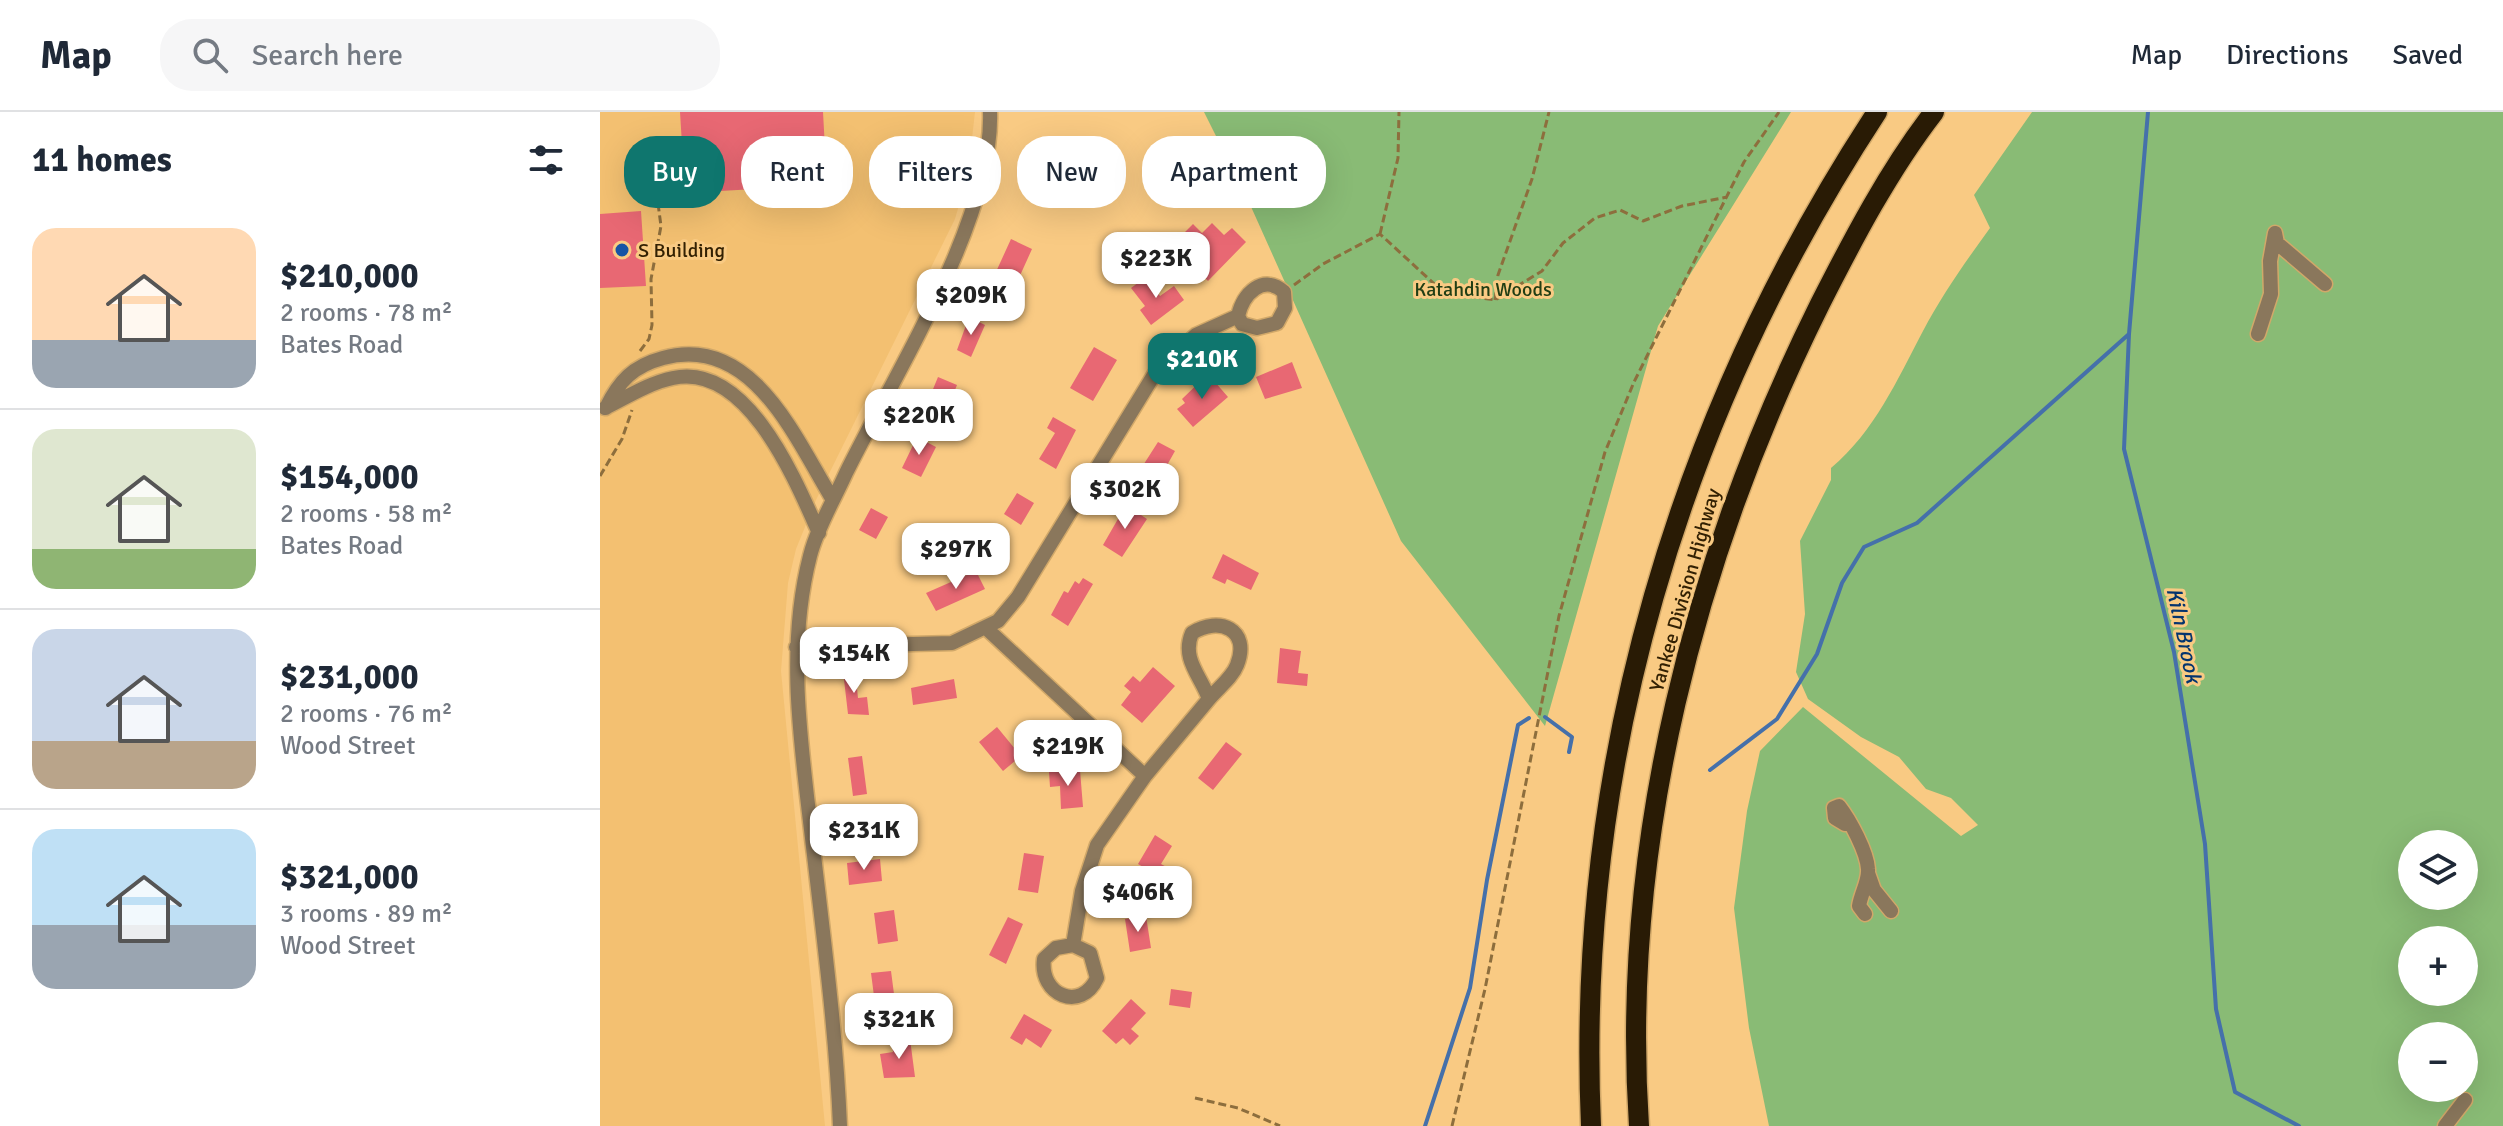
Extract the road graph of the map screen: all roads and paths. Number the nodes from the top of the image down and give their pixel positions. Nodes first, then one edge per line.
1 (990, 112) edge
2 (1399, 112) edge
3 (1549, 112) edge
4 (1779, 112) edge
5 (1877, 112) edge
6 (1934, 112) edge
7 (1728, 197) junction
8 (659, 208) edge
9 (1380, 234) junction
10 (2325, 284) dead end
11 (1284, 292) junction
12 (1495, 300) junction
13 (1238, 316) junction
14 (2258, 334) dead end
15 (634, 356) dead end
16 (686, 356) junction
17 (688, 377) junction
18 (633, 406) dead end
19 (603, 411) edge
20 (600, 476) edge
21 (833, 500) junction
22 (819, 533) junction
23 (986, 628) junction
24 (796, 647) junction
25 (1209, 699) junction
26 (1145, 776) junction
27 (1845, 824) dead end
28 (1868, 873) junction
29 (1891, 911) dead end
30 (1865, 914) dead end
31 (1073, 945) dead end
32 (1195, 1098) dead end
33 (2463, 1102) edge
34 (840, 1126) edge
35 (1280, 1126) edge
36 (1452, 1126) edge
37 (1591, 1126) edge
38 (1639, 1126) edge
39 (2445, 1126) edge

1 - 21 street
2 - 9 path
3 - 12 path
4 - 7 path
5 - 37 highway, Yankee Division Highway
6 - 38 highway, Yankee Division Highway
7 - 12 path
7 - 36 path
8 - 15 path
9 - 11 path
9 - 12 path
10 - 14 street
11 - 13 street
11 - 13 street
13 - 23 street
16 - 17 street
16 - 19 street
16 - 21 street
17 - 19 street
17 - 22 street
18 - 20 path
21 - 22 street
22 - 24 street
23 - 24 street
23 - 26 street
24 - 34 street
25 - 25 street
25 - 26 street
26 - 31 street
27 - 28 street
28 - 29 street
28 - 30 street
32 - 35 path
33 - 39 street

